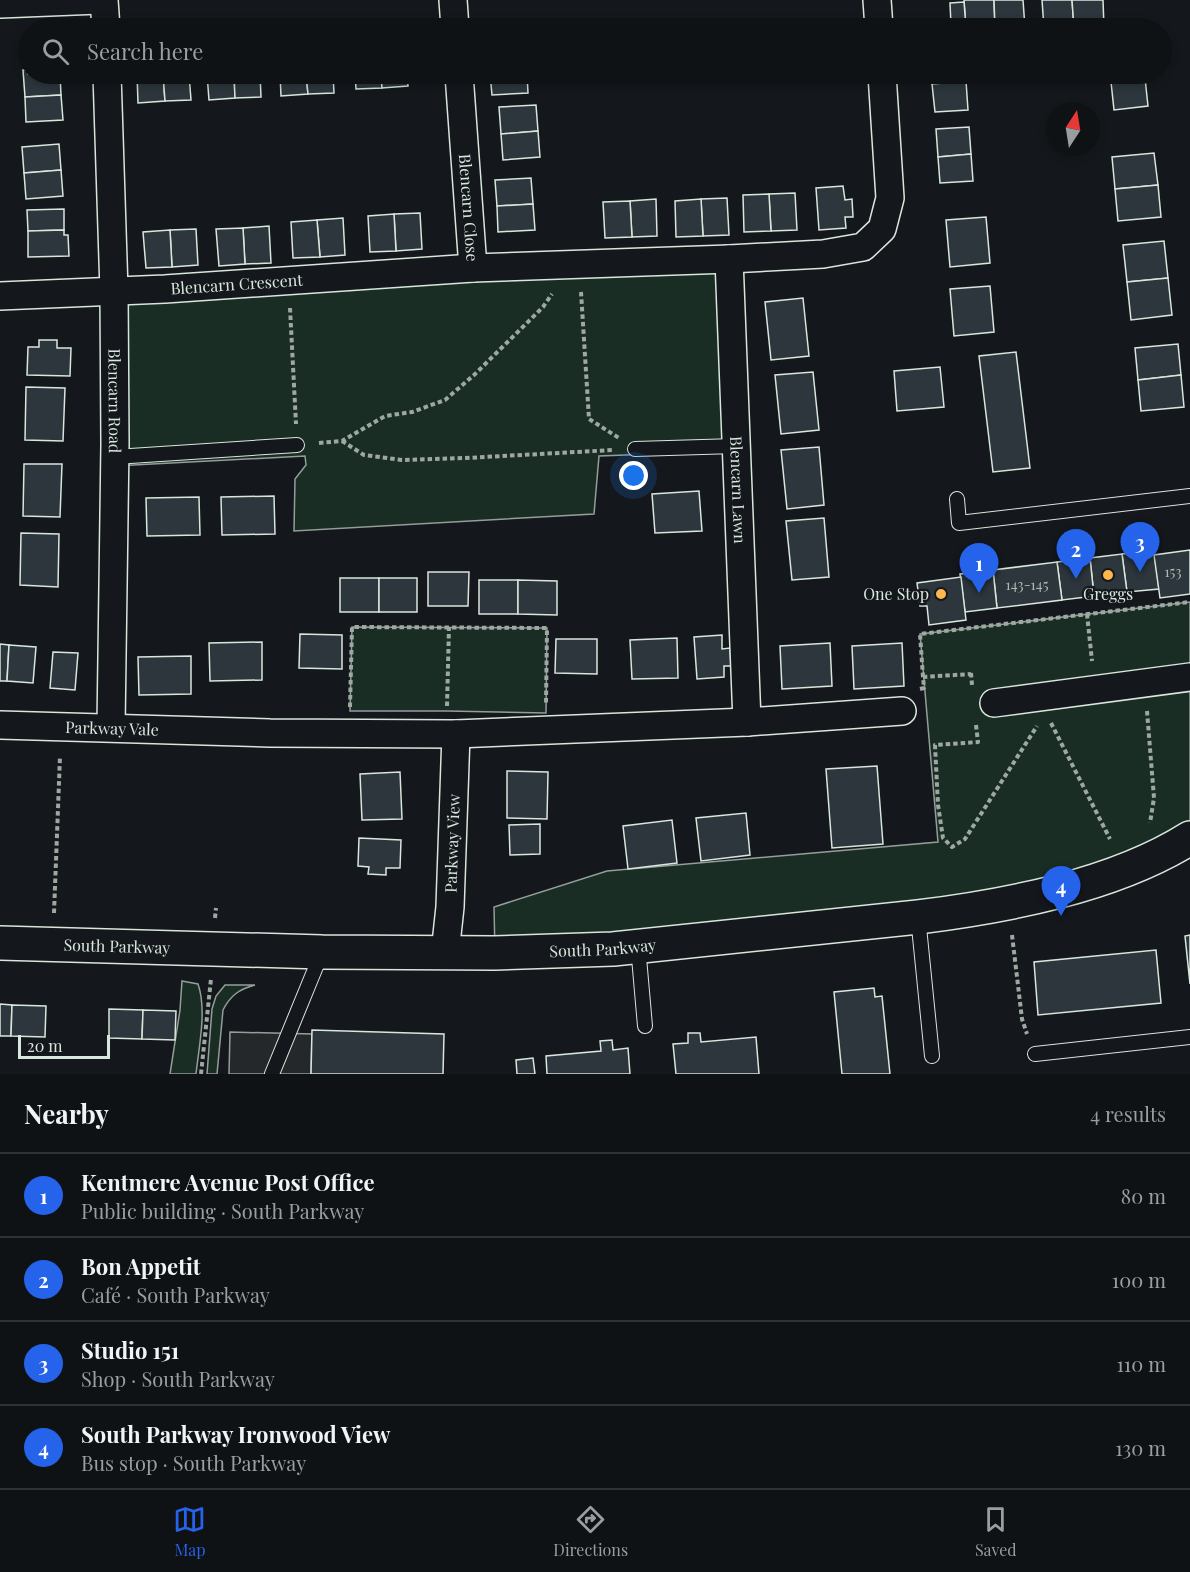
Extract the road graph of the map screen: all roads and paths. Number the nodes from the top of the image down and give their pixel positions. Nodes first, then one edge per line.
1 (99, 0) edge
2 (104, 0) edge
3 (453, 0) edge
4 (877, 0) edge
5 (0, 4) edge
6 (105, 18) edge
7 (454, 18) edge
8 (878, 18) edge
9 (107, 84) edge
10 (460, 84) edge
11 (883, 84) edge
12 (729, 259) junction
13 (580, 264) junction
14 (473, 268) junction
15 (289, 280) junction
16 (114, 291) junction
17 (572, 292) dead end
18 (581, 292) junction
19 (553, 293) dead end
20 (0, 296) edge
21 (342, 441) junction
22 (297, 445) junction
23 (736, 446) junction
24 (635, 449) junction
25 (115, 457) junction
26 (1190, 496) edge
27 (957, 500) dead end
28 (1190, 602) edge
29 (1087, 614) junction
30 (449, 627) junction
31 (1090, 646) dead end
32 (971, 673) junction
33 (923, 677) junction
34 (1190, 677) edge
35 (1144, 683) junction
36 (972, 685) dead end
37 (907, 700) joint
38 (1045, 703) junction
39 (985, 711) junction
40 (747, 722) junction
41 (0, 724) edge
42 (62, 726) junction
43 (111, 727) junction
44 (546, 731) junction
45 (349, 734) junction
46 (451, 734) junction
47 (1150, 826) dead end
48 (1190, 838) edge
49 (1110, 839) dead end
50 (216, 908) dead end
51 (918, 917) junction
52 (1011, 929) dead end
53 (0, 943) edge
54 (53, 944) junction
55 (638, 946) junction
56 (214, 948) junction
57 (321, 952) junction
58 (445, 952) junction
59 (645, 1026) dead end
60 (1190, 1036) edge
61 (1035, 1054) joint
62 (932, 1056) dead end
63 (201, 1074) edge
64 (272, 1074) edge

1 - 5 street
2 - 6 street
3 - 7 street
4 - 8 street
9 - 16 street, Blencarn Road
10 - 14 street, Blencarn Close
11 - 12 street, Blencarn Close
12 - 13 street, Blencarn Close
12 - 23 street, Blencarn Lawn
13 - 14 street, Blencarn Close
13 - 18 path
14 - 15 street, Blencarn Crescent
15 - 16 street, Blencarn Crescent
15 - 22 path
16 - 20 street, Blencarn Crescent
16 - 25 street, Blencarn Road
17 - 18 path
18 - 24 path
19 - 21 path
21 - 22 path
21 - 24 path
22 - 25 lane
23 - 24 lane
23 - 40 street, Blencarn Lawn
25 - 43 street, Blencarn Road
26 - 27 lane
28 - 29 path
29 - 31 path
29 - 33 path
30 - 44 path
30 - 45 path
30 - 46 path
32 - 33 path
32 - 36 path
32 - 39 path
33 - 37 path
34 - 35 street
35 - 38 street
35 - 47 path
37 - 40 street
38 - 39 street
38 - 39 path
38 - 49 path
40 - 44 street
41 - 42 street, Parkway Vale
42 - 43 street, Parkway Vale
42 - 54 path
43 - 45 street, Parkway Vale
44 - 46 street
45 - 46 street
46 - 58 street, Parkway View
48 - 51 street, South Parkway
50 - 56 path
51 - 55 street, South Parkway
51 - 62 lane
52 - 61 path
53 - 54 street, South Parkway
54 - 56 street, South Parkway
55 - 58 street, South Parkway
55 - 59 lane
56 - 57 street, South Parkway
56 - 63 path
57 - 58 street, South Parkway
57 - 64 lane
60 - 61 lane

